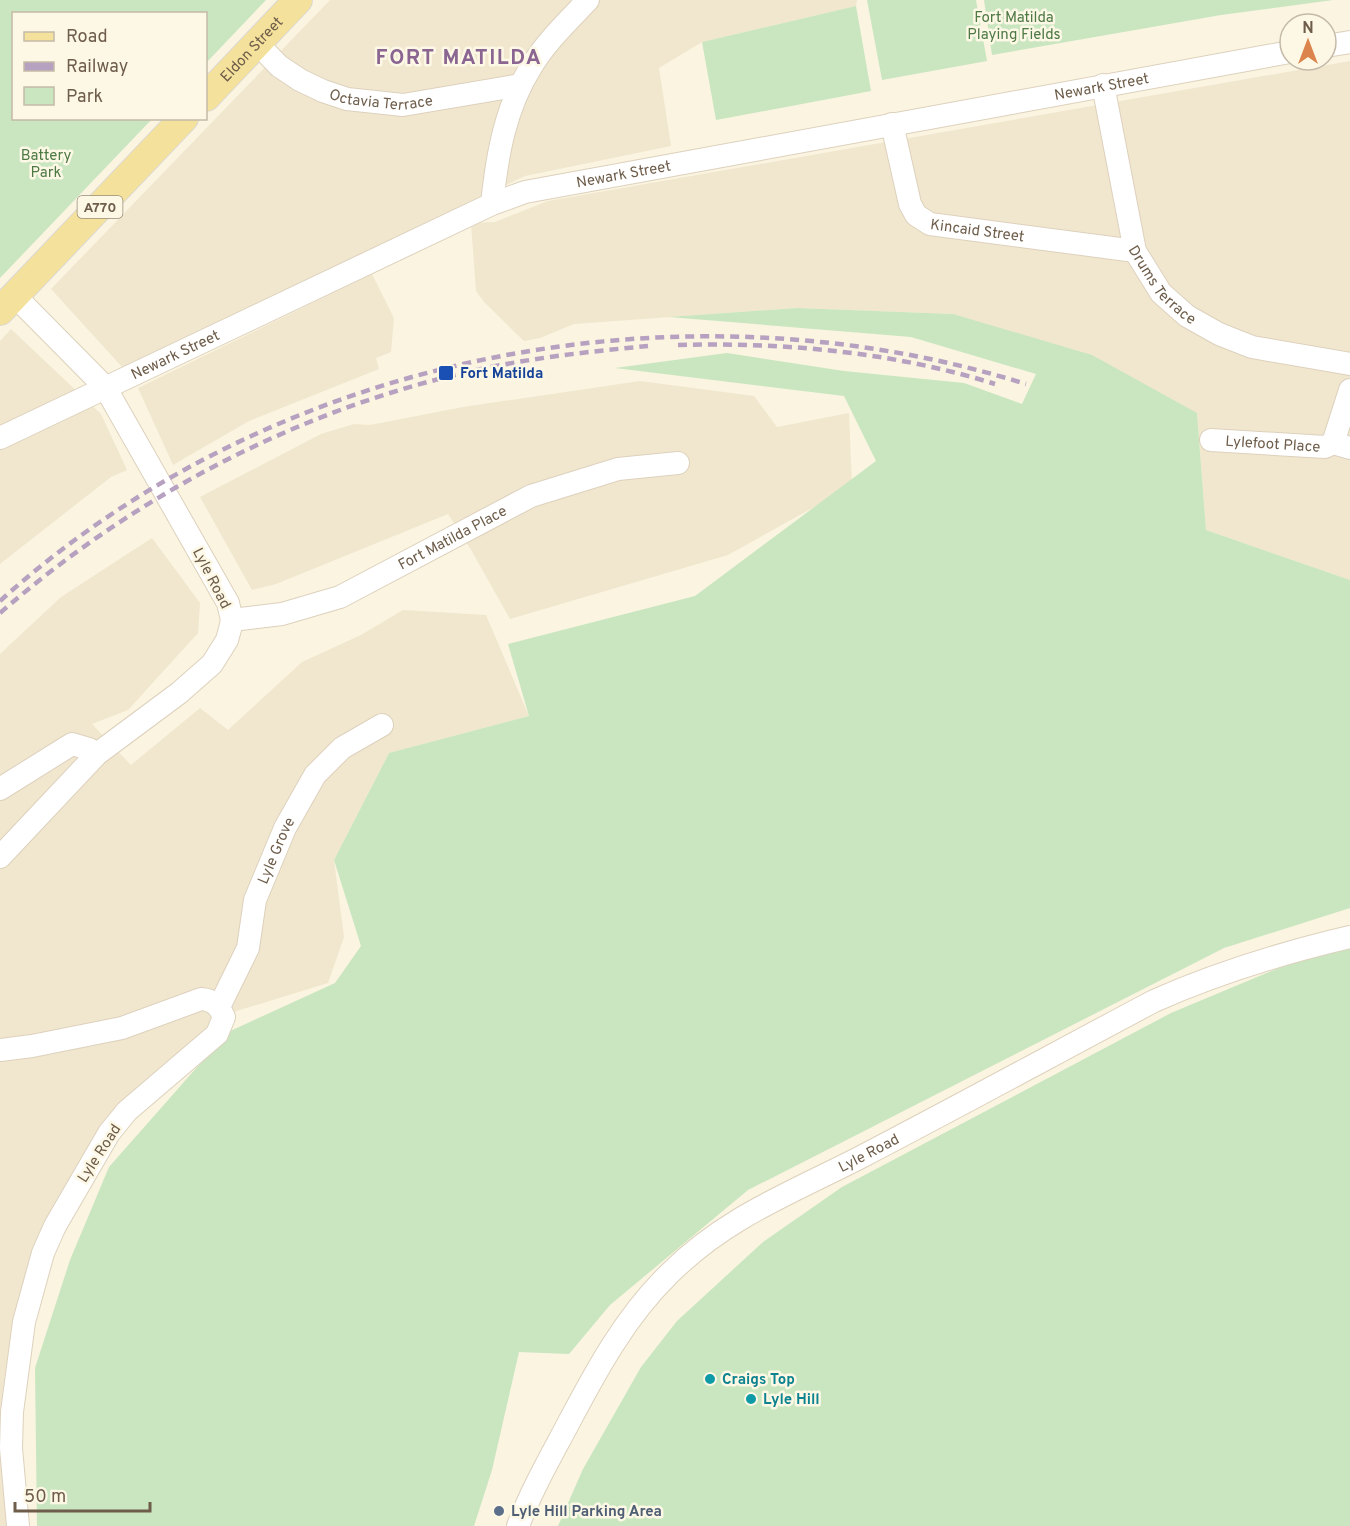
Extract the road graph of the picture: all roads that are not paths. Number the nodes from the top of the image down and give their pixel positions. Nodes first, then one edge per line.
1 (298, 0) edge
2 (588, 0) edge
3 (257, 43) junction
4 (1278, 54) edge
5 (521, 85) junction
6 (1103, 85) junction
7 (207, 95) edge
8 (182, 120) edge
9 (892, 124) junction
10 (492, 204) junction
11 (1135, 251) junction
12 (8, 303) edge
13 (1350, 364) edge
14 (105, 387) junction
15 (1350, 390) edge
16 (0, 438) edge
17 (1211, 440) dead end
18 (1342, 445) edge
19 (678, 463) dead end
20 (232, 620) junction
21 (381, 726) dead end
22 (97, 754) junction
23 (0, 789) edge
24 (0, 857) edge
25 (1350, 937) edge
26 (219, 1007) junction
27 (0, 1050) edge
28 (18, 1526) edge
29 (518, 1526) edge

1 - 3 main road, Eldon Street
2 - 5 street
3 - 5 street, Octavia Terrace
3 - 7 main road, Eldon Street
4 - 6 street, Newark Street
5 - 10 street
6 - 9 street, Newark Street
6 - 11 street, Drums Terrace
8 - 12 main road, A770
9 - 10 street, Newark Street
9 - 11 street, Kincaid Street
10 - 14 street, Newark Street
11 - 13 street, Drums Terrace
12 - 14 street, Lyle Road
14 - 16 street, Newark Street
14 - 20 street, Lyle Road
15 - 18 street
17 - 18 street, Lylefoot Place
19 - 20 street, Fort Matilda Place
20 - 22 street, Lyle Road
21 - 26 street, Lyle Grove
22 - 23 street
22 - 24 street, Lyle Road
25 - 29 street, Lyle Road
26 - 27 street
26 - 28 street, Lyle Road

